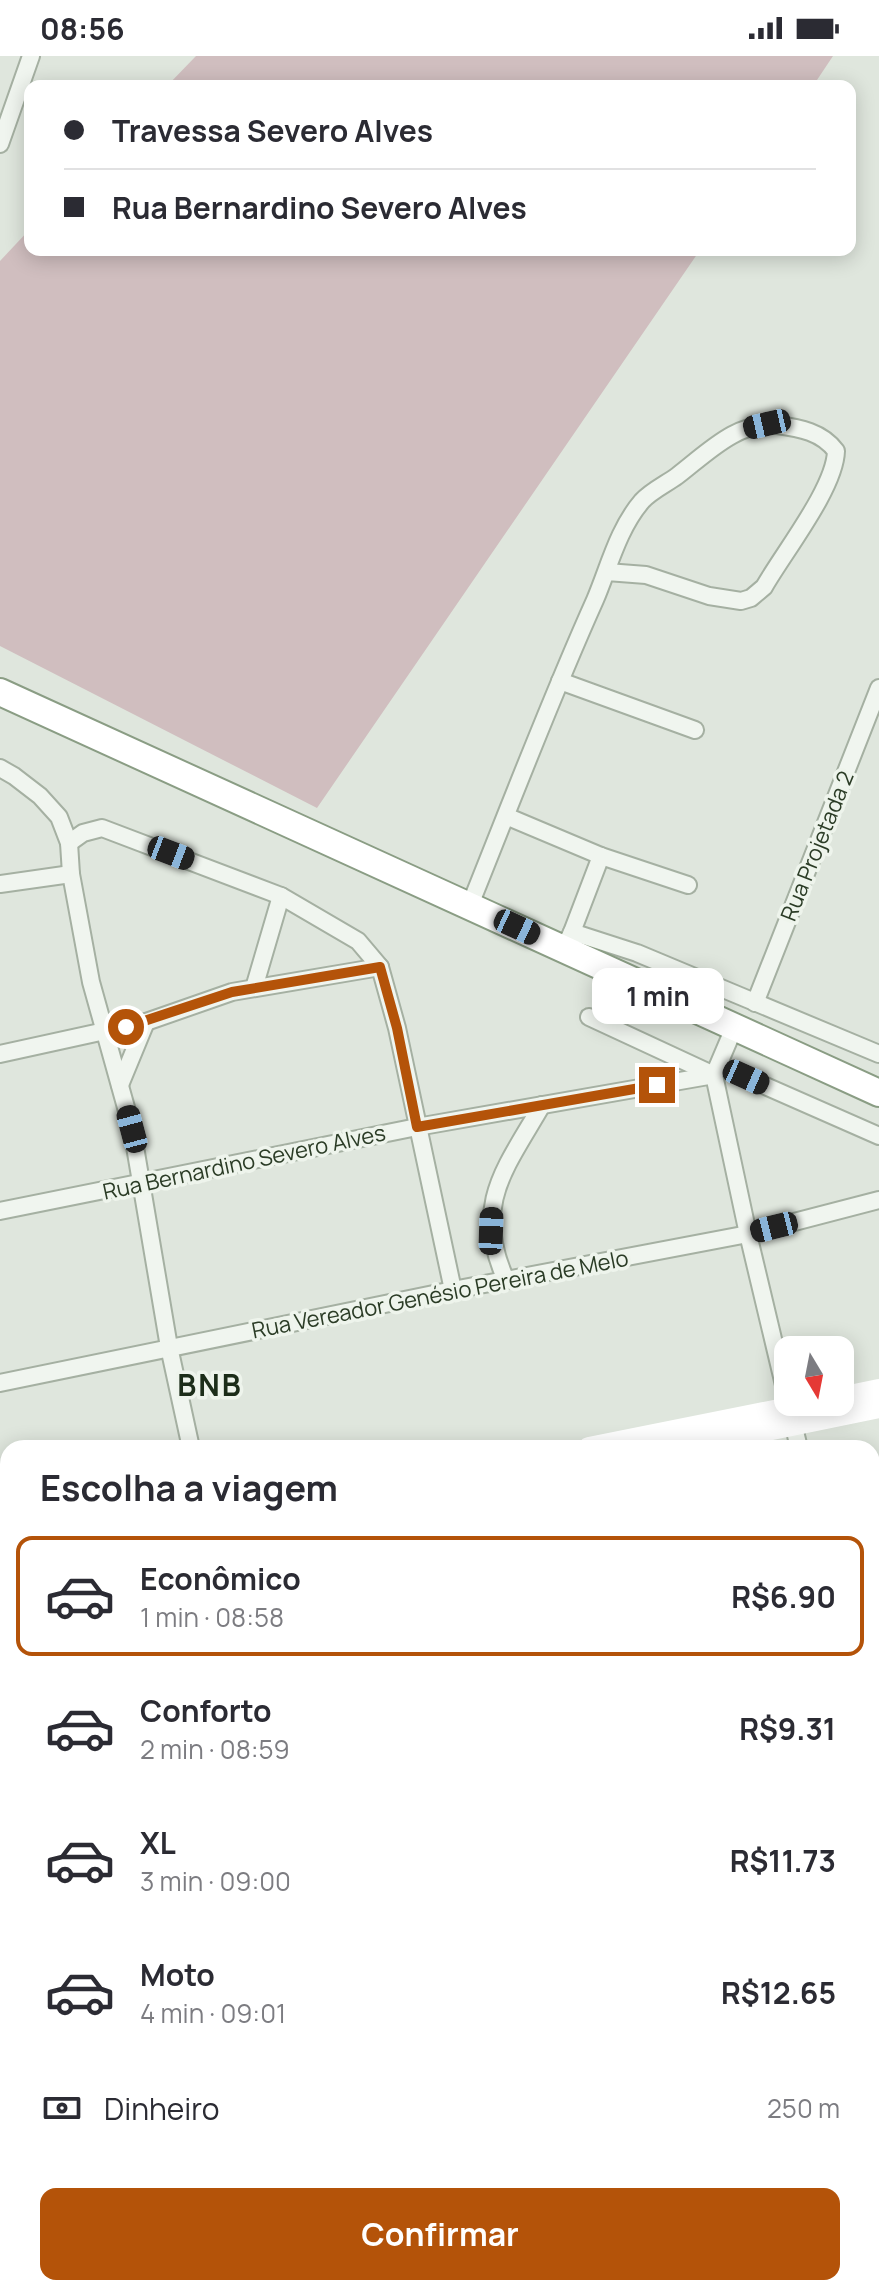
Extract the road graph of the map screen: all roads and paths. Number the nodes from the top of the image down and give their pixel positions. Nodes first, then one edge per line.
1 (31, 56) edge
2 (0, 144) edge
3 (607, 572) junction
4 (560, 681) junction
5 (879, 688) edge
6 (0, 692) edge
7 (695, 730) dead end
8 (0, 768) edge
9 (506, 816) junction
10 (69, 843) junction
11 (601, 856) junction
12 (71, 874) junction
13 (0, 884) edge
14 (688, 885) dead end
15 (281, 896) junction
16 (470, 905) junction
17 (568, 940) junction
18 (380, 967) junction
19 (254, 988) junction
20 (755, 1003) junction
21 (589, 1017) dead end
22 (146, 1022) junction
23 (734, 1028) junction
24 (106, 1033) junction
25 (0, 1054) edge
26 (879, 1054) edge
27 (717, 1070) junction
28 (120, 1085) junction
29 (879, 1093) edge
30 (542, 1105) junction
31 (417, 1127) junction
32 (879, 1136) edge
33 (142, 1184) junction
34 (879, 1200) edge
35 (0, 1211) edge
36 (748, 1234) junction
37 (506, 1280) junction
38 (453, 1290) junction
39 (774, 1344) edge
40 (169, 1347) junction
41 (0, 1383) edge
42 (879, 1390) edge
43 (854, 1395) edge
44 (879, 1407) edge
45 (854, 1410) edge
46 (791, 1416) junction
47 (189, 1440) edge
48 (640, 1440) edge
49 (708, 1440) edge
50 (797, 1440) edge

1 - 2 street
3 - 3 street
3 - 4 street
4 - 7 street
4 - 9 street
5 - 20 street, Rua Projetada 2
6 - 16 highway
8 - 10 street
9 - 11 street
9 - 16 street
10 - 12 street
10 - 15 street
11 - 14 street
11 - 17 street
12 - 13 street
12 - 24 street
15 - 18 street
15 - 19 street
16 - 17 highway
17 - 20 street
17 - 23 highway
18 - 19 street
18 - 31 street
19 - 22 street
20 - 26 street
21 - 27 street
22 - 24 street
22 - 28 street
23 - 27 street
23 - 29 highway
24 - 25 street
24 - 28 street
27 - 30 street, Rua Bernardino Severo Alves
27 - 32 street
27 - 36 street
28 - 33 street
30 - 31 street, Rua Bernardino Severo Alves
30 - 37 street
31 - 33 street, Rua Bernardino Severo Alves
31 - 38 street
33 - 35 street, Rua Bernardino Severo Alves
33 - 40 street
34 - 36 street, Rua Vereador Genésio Pereira de Melo
36 - 37 street, Rua Vereador Genésio Pereira de Melo
36 - 39 street
37 - 38 street, Rua Vereador Genésio Pereira de Melo
38 - 40 street, Rua Vereador Genésio Pereira de Melo
40 - 41 street, Rua Vereador Genésio Pereira de Melo
40 - 47 street
42 - 43 main road
44 - 45 main road
46 - 48 main road
46 - 49 main road
46 - 50 street

